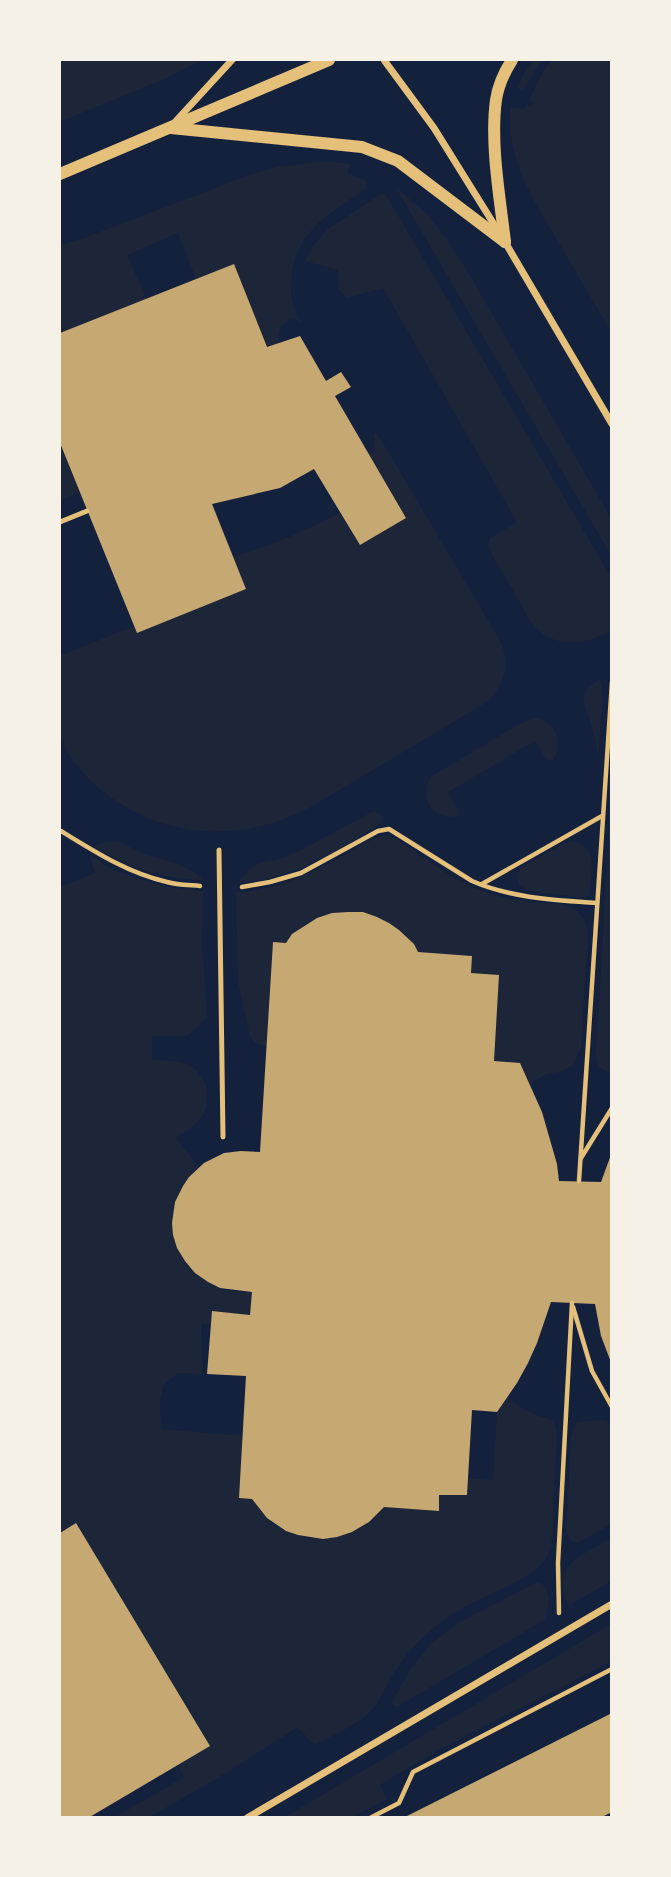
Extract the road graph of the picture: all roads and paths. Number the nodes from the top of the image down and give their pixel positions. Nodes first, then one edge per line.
1 (232, 60) edge
2 (329, 60) edge
3 (384, 60) edge
4 (512, 60) edge
5 (171, 128) junction
6 (60, 174) edge
7 (505, 242) junction
8 (611, 424) edge
9 (87, 511) dead end
10 (60, 522) edge
11 (611, 682) edge
12 (603, 816) junction
13 (61, 831) edge
14 (219, 850) dead end
15 (481, 884) junction
16 (201, 886) dead end
17 (242, 887) dead end
18 (597, 904) junction
19 (611, 1108) edge
20 (223, 1137) dead end
21 (580, 1158) junction
22 (579, 1181) dead end
23 (611, 1407) edge
24 (611, 1604) edge
25 (559, 1635) junction
26 (611, 1669) edge
27 (247, 1818) edge
28 (370, 1818) edge

1 - 5 street
2 - 5 street
3 - 7 street
4 - 7 street
5 - 6 street
5 - 7 street
7 - 8 street
9 - 10 lane
11 - 12 path
12 - 15 path
12 - 18 path
13 - 16 path
14 - 20 lane
15 - 17 path
15 - 18 path
18 - 21 path
19 - 21 path
21 - 22 path
23 - 25 path
24 - 25 street
25 - 27 street
26 - 28 path

